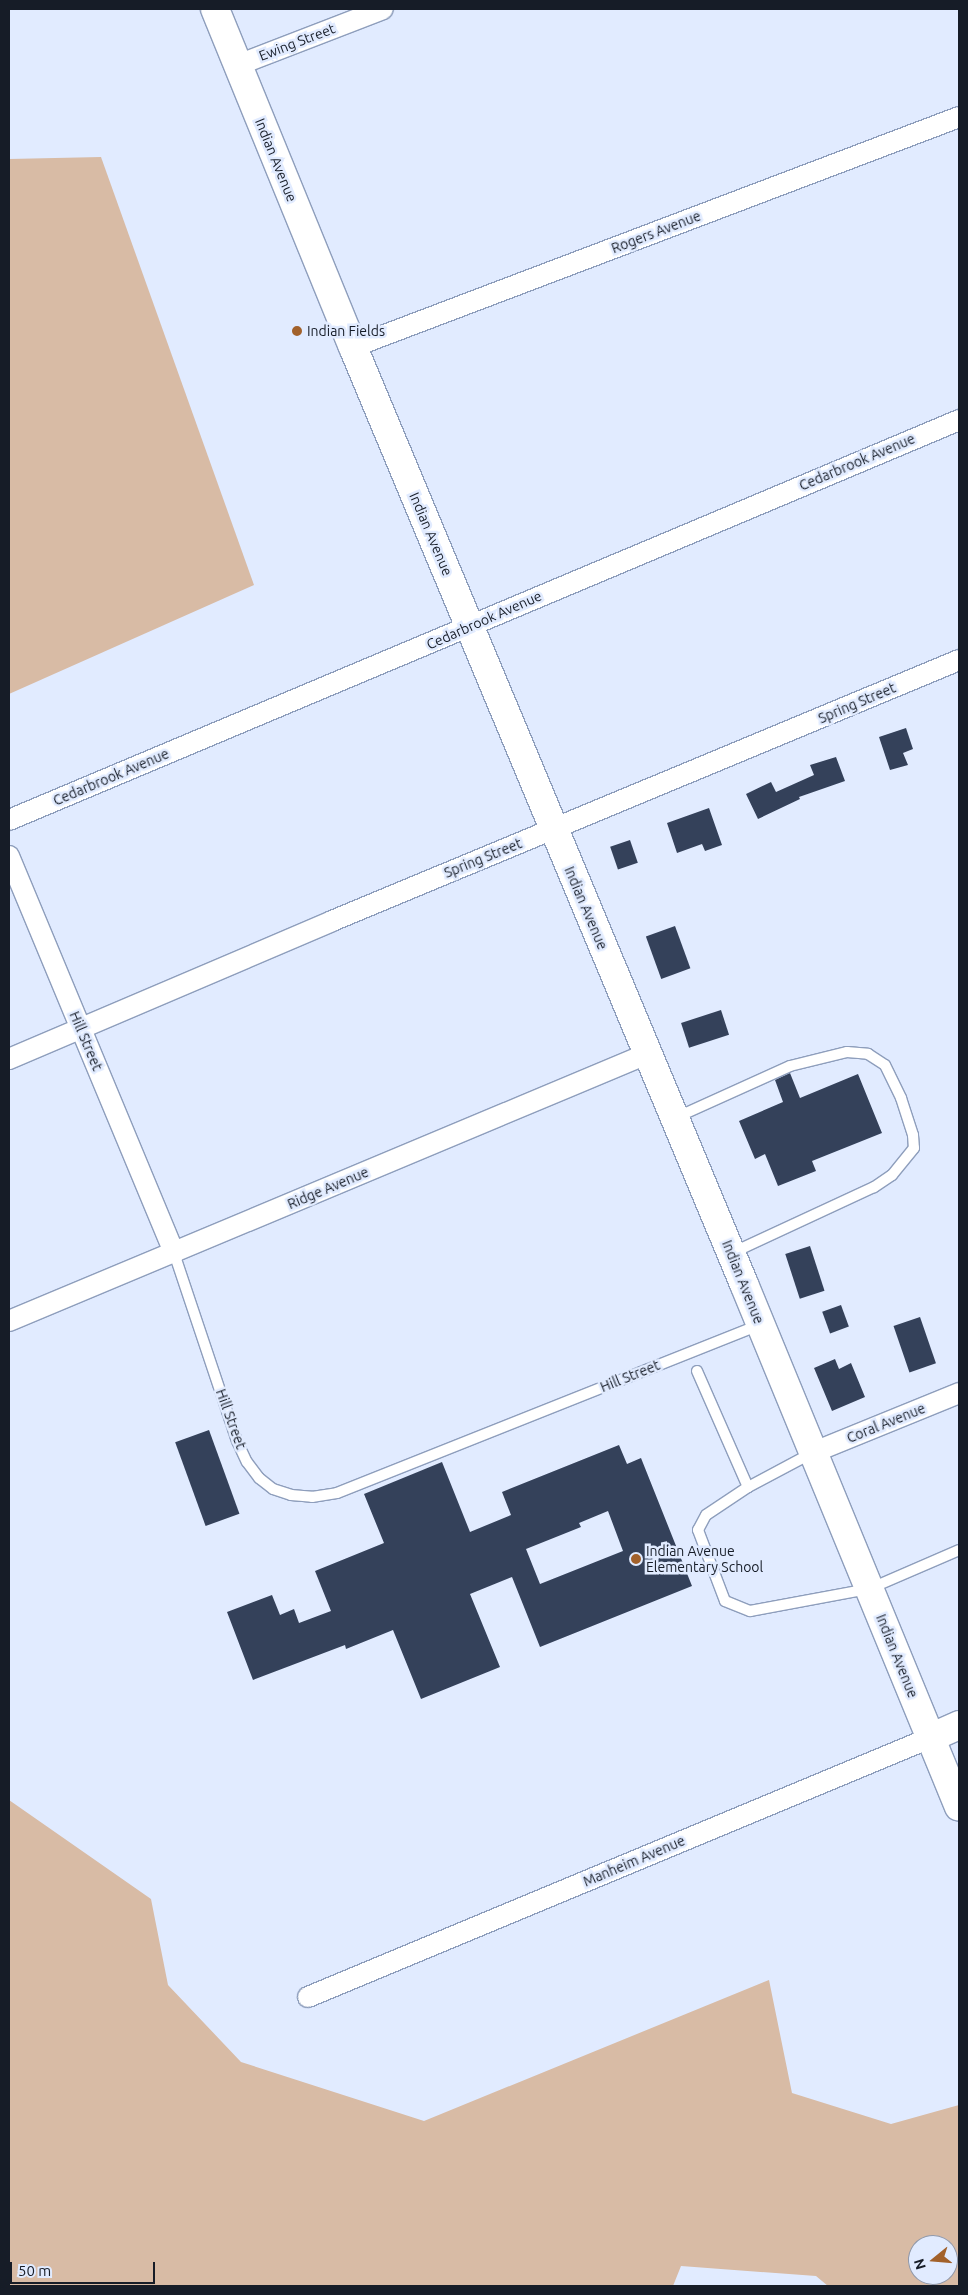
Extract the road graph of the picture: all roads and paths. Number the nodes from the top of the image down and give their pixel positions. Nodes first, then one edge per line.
1 (215, 9) edge
2 (384, 9) edge
3 (238, 65) junction
4 (959, 117) edge
5 (353, 347) junction
6 (959, 420) edge
7 (469, 626) junction
8 (959, 660) edge
9 (9, 820) edge
10 (553, 829) junction
11 (9, 856) edge
12 (81, 1028) junction
13 (647, 1054) junction
14 (9, 1059) edge
15 (675, 1119) junction
16 (174, 1252) junction
17 (731, 1253) junction
18 (9, 1321) edge
19 (760, 1324) junction
20 (697, 1371) dead end
21 (959, 1393) edge
22 (812, 1453) junction
23 (748, 1487) junction
24 (959, 1550) edge
25 (869, 1589) junction
26 (959, 1725) edge
27 (930, 1738) junction
28 (959, 1807) edge
29 (308, 1997) dead end

1 - 3 street, Indian Avenue
2 - 3 street, Ewing Street
3 - 5 street, Indian Avenue
4 - 5 street, Rogers Avenue
5 - 7 street, Indian Avenue
6 - 7 street, Cedarbrook Avenue
7 - 9 street, Cedarbrook Avenue
7 - 10 street, Indian Avenue
8 - 10 street, Spring Street
10 - 12 street, Spring Street
10 - 13 street, Indian Avenue
11 - 12 street, Hill Street
12 - 14 street, Spring Street
12 - 16 street, Hill Street
13 - 15 street, Indian Avenue
13 - 16 street, Ridge Avenue
15 - 17 street, Indian Avenue
15 - 17 lane
16 - 18 street, Ridge Avenue
16 - 19 lane, Hill Street
17 - 19 street, Indian Avenue
19 - 22 street, Indian Avenue
20 - 23 lane
21 - 22 street, Coral Avenue
22 - 23 lane
22 - 25 street, Indian Avenue
23 - 25 lane
24 - 25 lane
25 - 27 street, Indian Avenue
26 - 27 street, Manheim Avenue
27 - 28 street, Indian Avenue
27 - 29 street, Manheim Avenue

